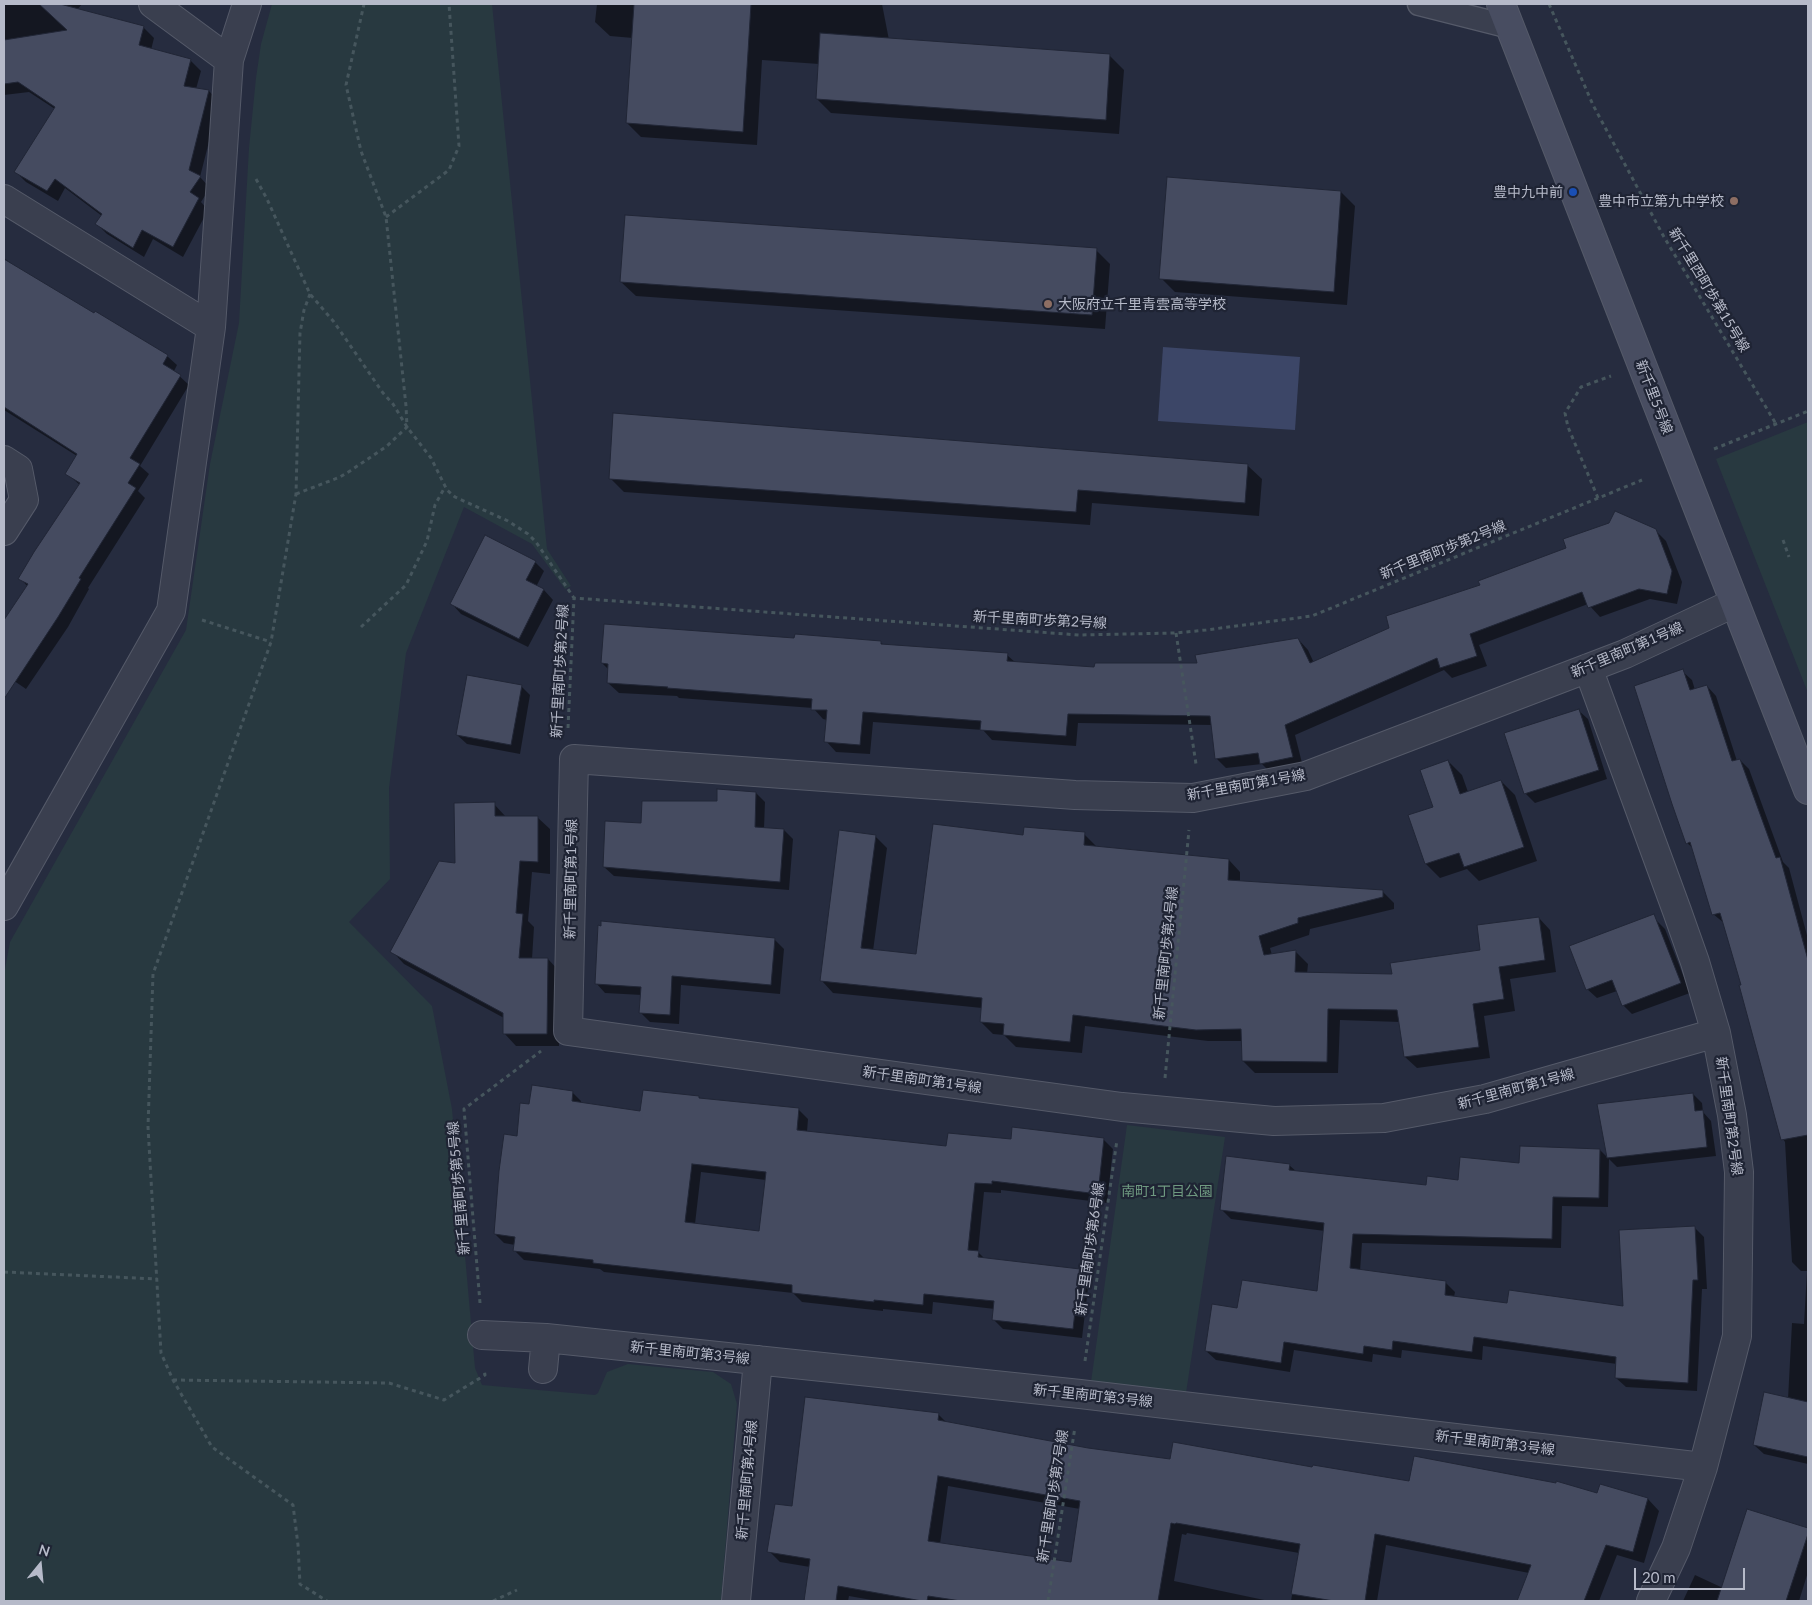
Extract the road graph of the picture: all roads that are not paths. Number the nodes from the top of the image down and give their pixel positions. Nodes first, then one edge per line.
1 (153, 4) edge
2 (247, 4) edge
3 (1420, 4) edge
4 (1505, 15) edge
5 (229, 60) junction
6 (4, 199) edge
7 (212, 328) junction
8 (4, 460) edge
9 (4, 531) edge
10 (1734, 603) junction
11 (1588, 668) junction
12 (1808, 790) edge
13 (4, 906) edge
14 (1716, 1033) junction
15 (482, 1335) road end
16 (546, 1338) junction
17 (758, 1360) junction
18 (543, 1370) dead end
19 (1703, 1467) junction
20 (736, 1601) edge
21 (1651, 1601) edge

1 - 5 street
2 - 5 street
3 - 4 lane
4 - 10 street, 新千里5号線
5 - 7 street
6 - 7 street
7 - 13 street
8 - 9 street
10 - 11 street, 新千里南町第1号線
10 - 12 street, 新千里5号線
11 - 14 street, 新千里南町第2号線
11 - 14 street, 新千里南町第1号線
14 - 19 street, 新千里南町第2号線
15 - 16 street, 新千里南町第3号線
16 - 17 street, 新千里南町第3号線
16 - 18 street
17 - 19 street, 新千里南町第3号線
17 - 20 street, 新千里南町第4号線
19 - 21 street, 新千里南町第2号線

